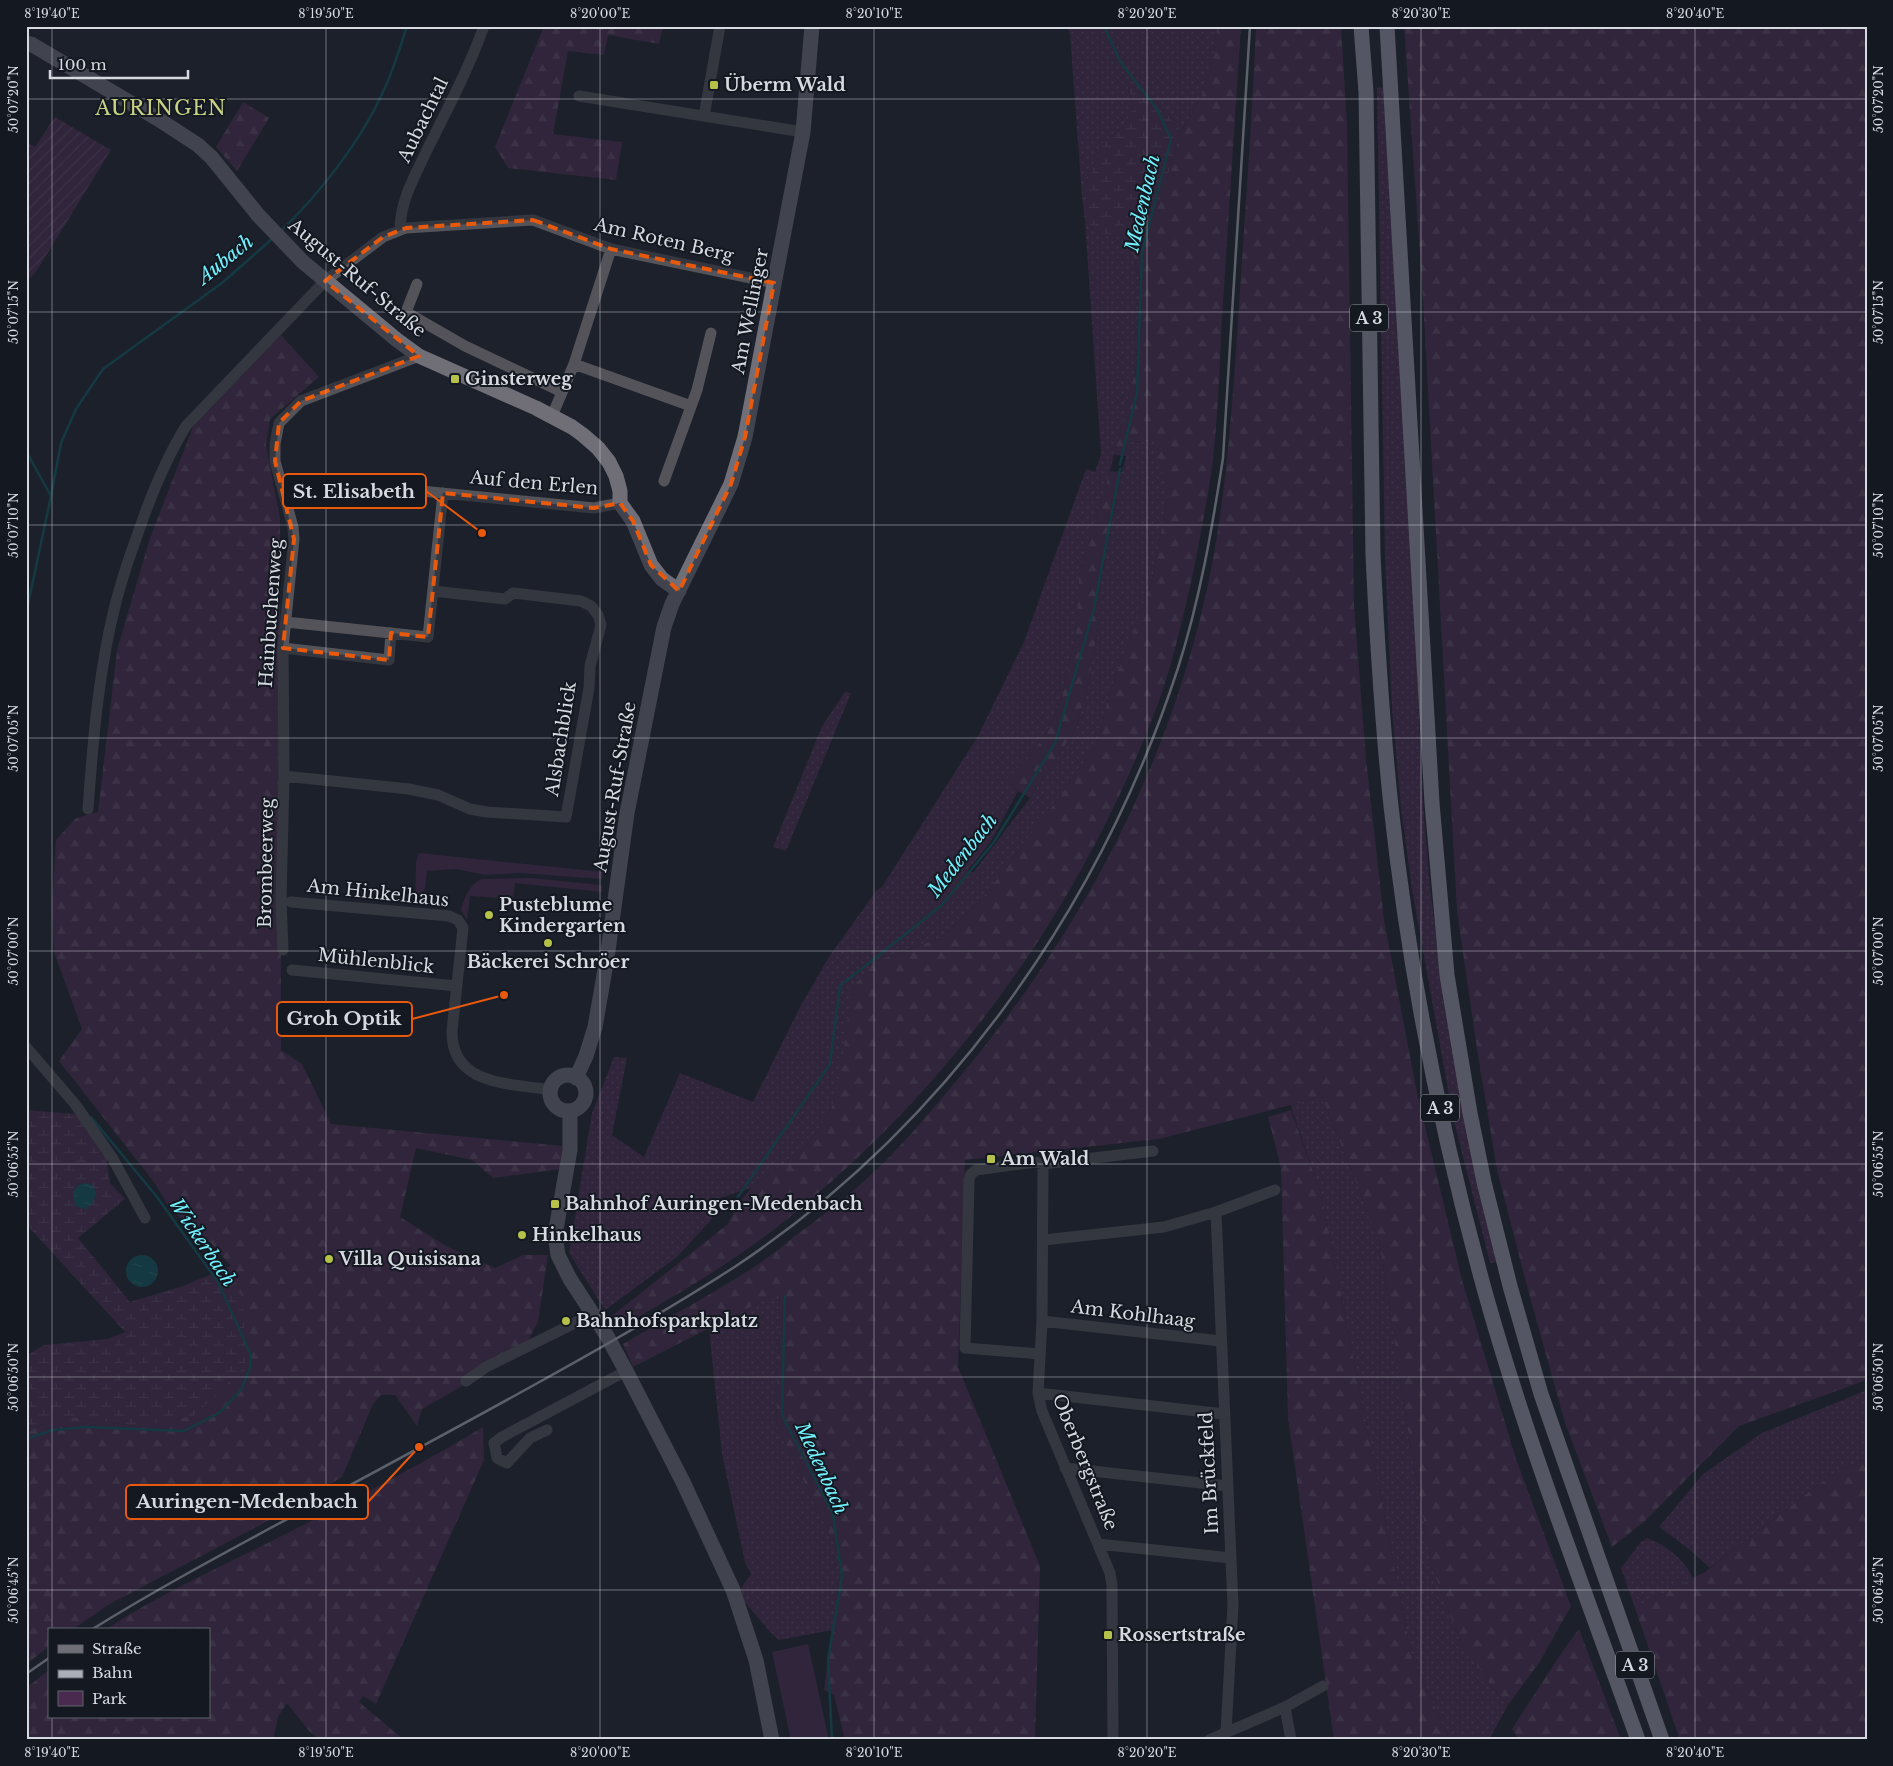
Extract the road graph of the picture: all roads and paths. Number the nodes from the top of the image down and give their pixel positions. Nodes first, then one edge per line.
1 (484, 26) edge
2 (720, 26) edge
3 (812, 26) edge
4 (1361, 26) edge
5 (1387, 26) edge
6 (26, 43) edge
7 (579, 96) dead end
8 (704, 116) junction
9 (803, 132) junction
10 (400, 230) junction
11 (611, 249) junction
12 (325, 281) junction
13 (774, 283) junction
14 (418, 284) dead end
15 (711, 333) dead end
16 (419, 356) junction
17 (574, 364) junction
18 (562, 392) junction
19 (692, 406) junction
20 (552, 416) junction
21 (664, 481) dead end
22 (281, 484) junction
23 (443, 493) junction
24 (620, 503) junction
25 (433, 591) junction
26 (679, 591) junction
27 (286, 622) junction
28 (392, 633) junction
29 (283, 648) junction
30 (660, 649) joint
31 (284, 776) junction
32 (88, 809) dead end
33 (292, 902) dead end
34 (283, 950) dead end
35 (292, 970) dead end
36 (457, 986) junction
37 (26, 1047) edge
38 (576, 1078) junction
39 (550, 1090) junction
40 (570, 1111) junction
41 (1153, 1151) dead end
42 (1043, 1164) junction
43 (1275, 1190) dead end
44 (1216, 1212) junction
45 (145, 1218) dead end
46 (1043, 1240) junction
47 (593, 1314) junction
48 (1042, 1321) junction
49 (1221, 1342) junction
50 (1040, 1354) junction
51 (626, 1371) junction
52 (466, 1380) dead end
53 (1038, 1393) junction
54 (1224, 1414) junction
55 (547, 1430) dead end
56 (1066, 1468) junction
57 (1228, 1486) junction
58 (1098, 1544) junction
59 (1231, 1558) junction
60 (1323, 1686) dead end
61 (1285, 1707) junction
62 (1226, 1732) junction
63 (772, 1740) edge
64 (1113, 1740) edge
65 (1210, 1740) edge
66 (1291, 1740) edge
67 (1638, 1740) edge
68 (1662, 1740) edge

1 - 10 street, Aubachtal
2 - 8 street
3 - 9 main road, Am Wellinger
4 - 67 highway, A 3
5 - 68 highway, A 3
6 - 12 main road, August-Ruf-Straße
7 - 8 street
8 - 9 street
9 - 13 main road, Am Wellinger
10 - 11 street, Am Roten Berg
10 - 12 street, Am Roten Berg
11 - 13 street, Am Roten Berg
11 - 17 street
12 - 16 main road, August-Ruf-Straße
12 - 32 street, Am Roten Berg
13 - 26 main road, Am Wellinger
14 - 18 street
15 - 19 street
16 - 20 main road, August-Ruf-Straße
16 - 22 street, Hainbuchenweg
17 - 18 street
17 - 19 street
18 - 20 street
19 - 21 street
20 - 24 main road, August-Ruf-Straße
22 - 23 street, Auf den Erlen
22 - 27 street, Hainbuchenweg
23 - 24 street, Auf den Erlen
23 - 25 street, Auf den Erlen
24 - 26 main road, August-Ruf-Straße
25 - 28 street, Auf den Erlen
25 - 31 street, Alsbachblick
26 - 30 main road, Am Wellinger
27 - 28 street, Auf den Erlen
27 - 29 street, Hainbuchenweg
28 - 29 street
29 - 31 street, Hainbuchenweg
30 - 38 main road, August-Ruf-Straße
31 - 34 street, Brombeerweg
33 - 36 street, Am Hinkelhaus
35 - 36 street, Mühlenblick
36 - 39 street, Am Hinkelhaus
37 - 45 street
38 - 39 main road
38 - 40 main road
39 - 40 main road
40 - 47 main road
41 - 42 street
42 - 46 street, Oberbergstraße
42 - 50 street
43 - 44 street
44 - 46 street
44 - 49 street, Im Brückfeld
46 - 48 street, Oberbergstraße
47 - 51 main road
47 - 52 street
48 - 49 street, Am Kohlhaag
48 - 50 street, Oberbergstraße
49 - 54 street, Im Brückfeld
50 - 53 street, Oberbergstraße
51 - 55 street
51 - 63 main road
53 - 54 street
53 - 56 street, Oberbergstraße
54 - 57 street, Im Brückfeld
56 - 57 street
56 - 58 street, Oberbergstraße
57 - 59 street, Im Brückfeld
58 - 59 street
58 - 64 street, Oberbergstraße
59 - 62 street, Im Brückfeld
60 - 61 street
61 - 62 street
61 - 66 street
62 - 65 street

